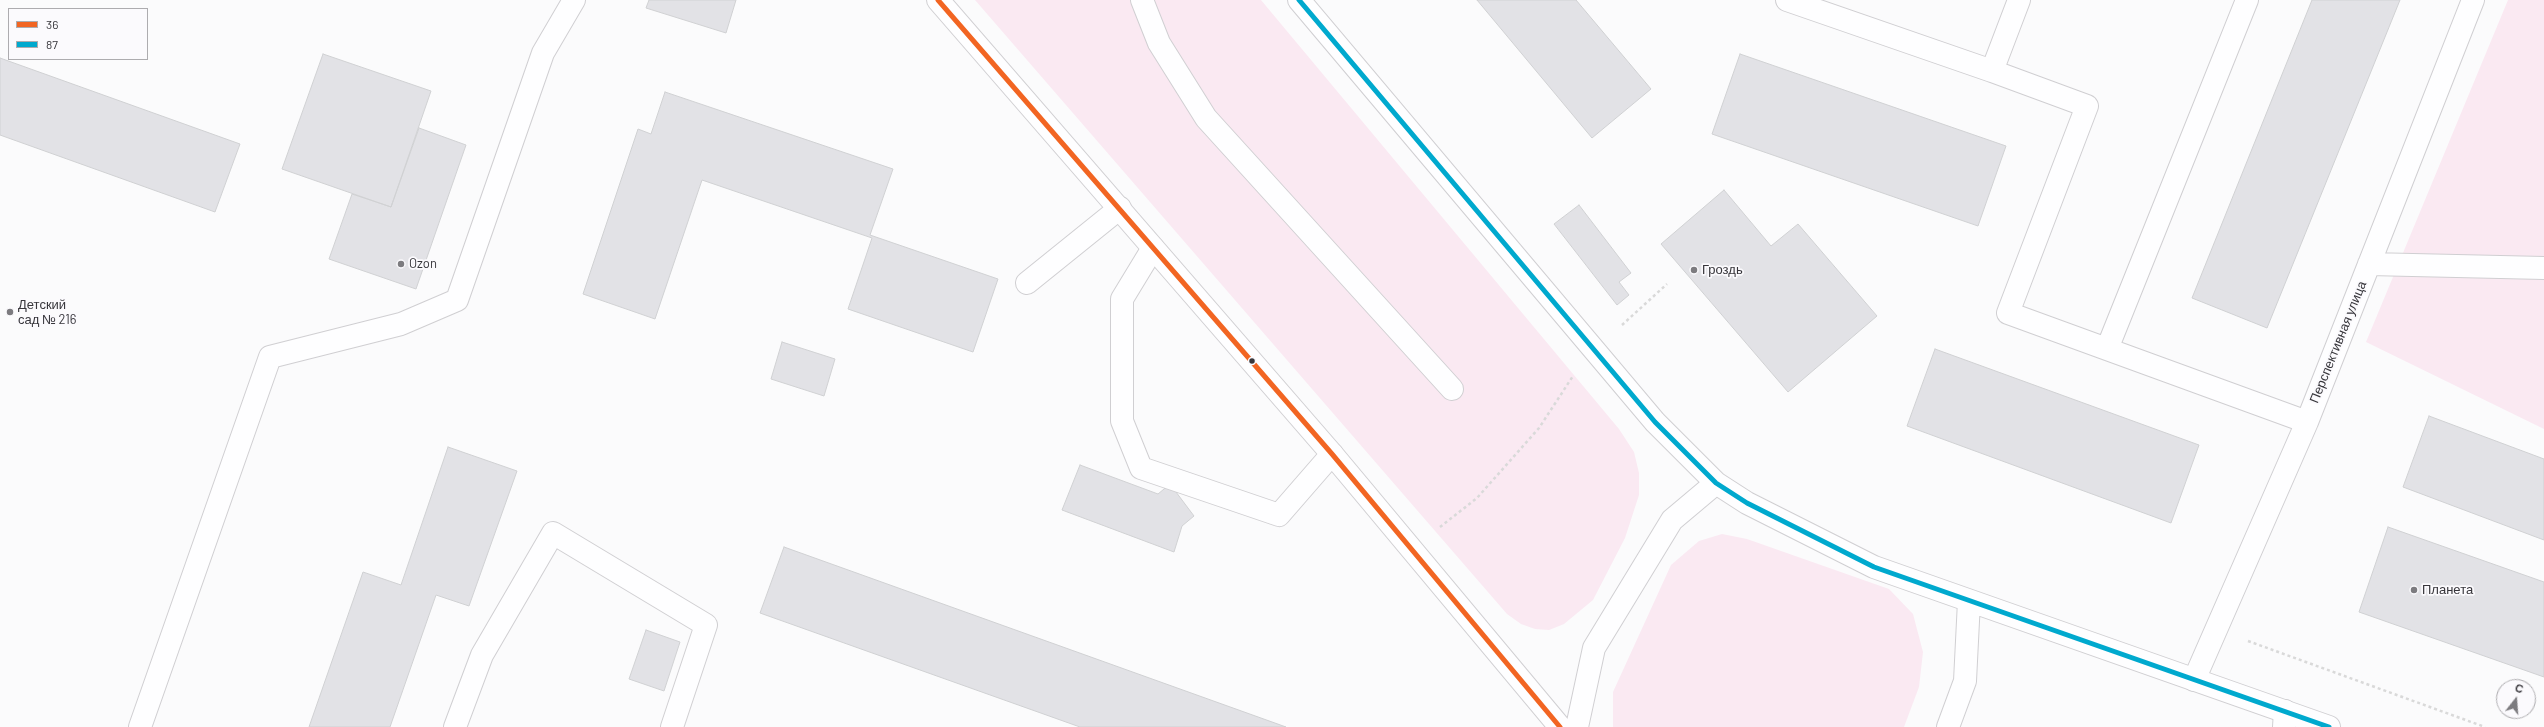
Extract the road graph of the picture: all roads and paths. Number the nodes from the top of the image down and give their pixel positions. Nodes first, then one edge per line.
1 (574, 0) edge
2 (938, 0) edge
3 (1142, 0) edge
4 (1299, 0) edge
5 (1787, 0) edge
6 (2019, 0) edge
7 (2247, 0) edge
8 (2474, 0) edge
9 (1992, 71) junction
10 (1120, 208) junction
11 (1153, 248) junction
12 (2369, 264) junction
13 (2544, 268) edge
14 (1027, 283) dead end
15 (1667, 284) dead end
16 (1622, 325) dead end
17 (2107, 349) junction
18 (1577, 370) dead end
19 (1452, 389) dead end
20 (2307, 422) junction
21 (1332, 454) junction
22 (1716, 483) junction
23 (1440, 527) dead end
24 (1969, 601) junction
25 (2215, 629) junction
26 (2194, 680) junction
27 (2284, 719) edge
28 (140, 727) edge
29 (455, 727) edge
30 (672, 727) edge
31 (1560, 727) edge
32 (1577, 727) edge
33 (1948, 727) edge
34 (2329, 727) edge
35 (2485, 727) edge

1 - 28 main road
2 - 10 main road
3 - 19 main road
4 - 22 main road
5 - 9 main road
6 - 9 main road
7 - 17 main road
8 - 12 main road, Перспективная улица
9 - 17 main road
10 - 11 main road
10 - 14 main road
11 - 21 main road
11 - 21 main road
12 - 13 main road
12 - 20 main road, Перспективная улица
15 - 16 path
17 - 20 main road
18 - 23 path
20 - 25 main road, Перспективная улица
21 - 31 main road
22 - 24 main road
22 - 32 main road
24 - 26 main road
24 - 33 main road
25 - 26 main road, Перспективная улица
25 - 35 path
26 - 27 main road
27 - 34 main road
29 - 30 main road

